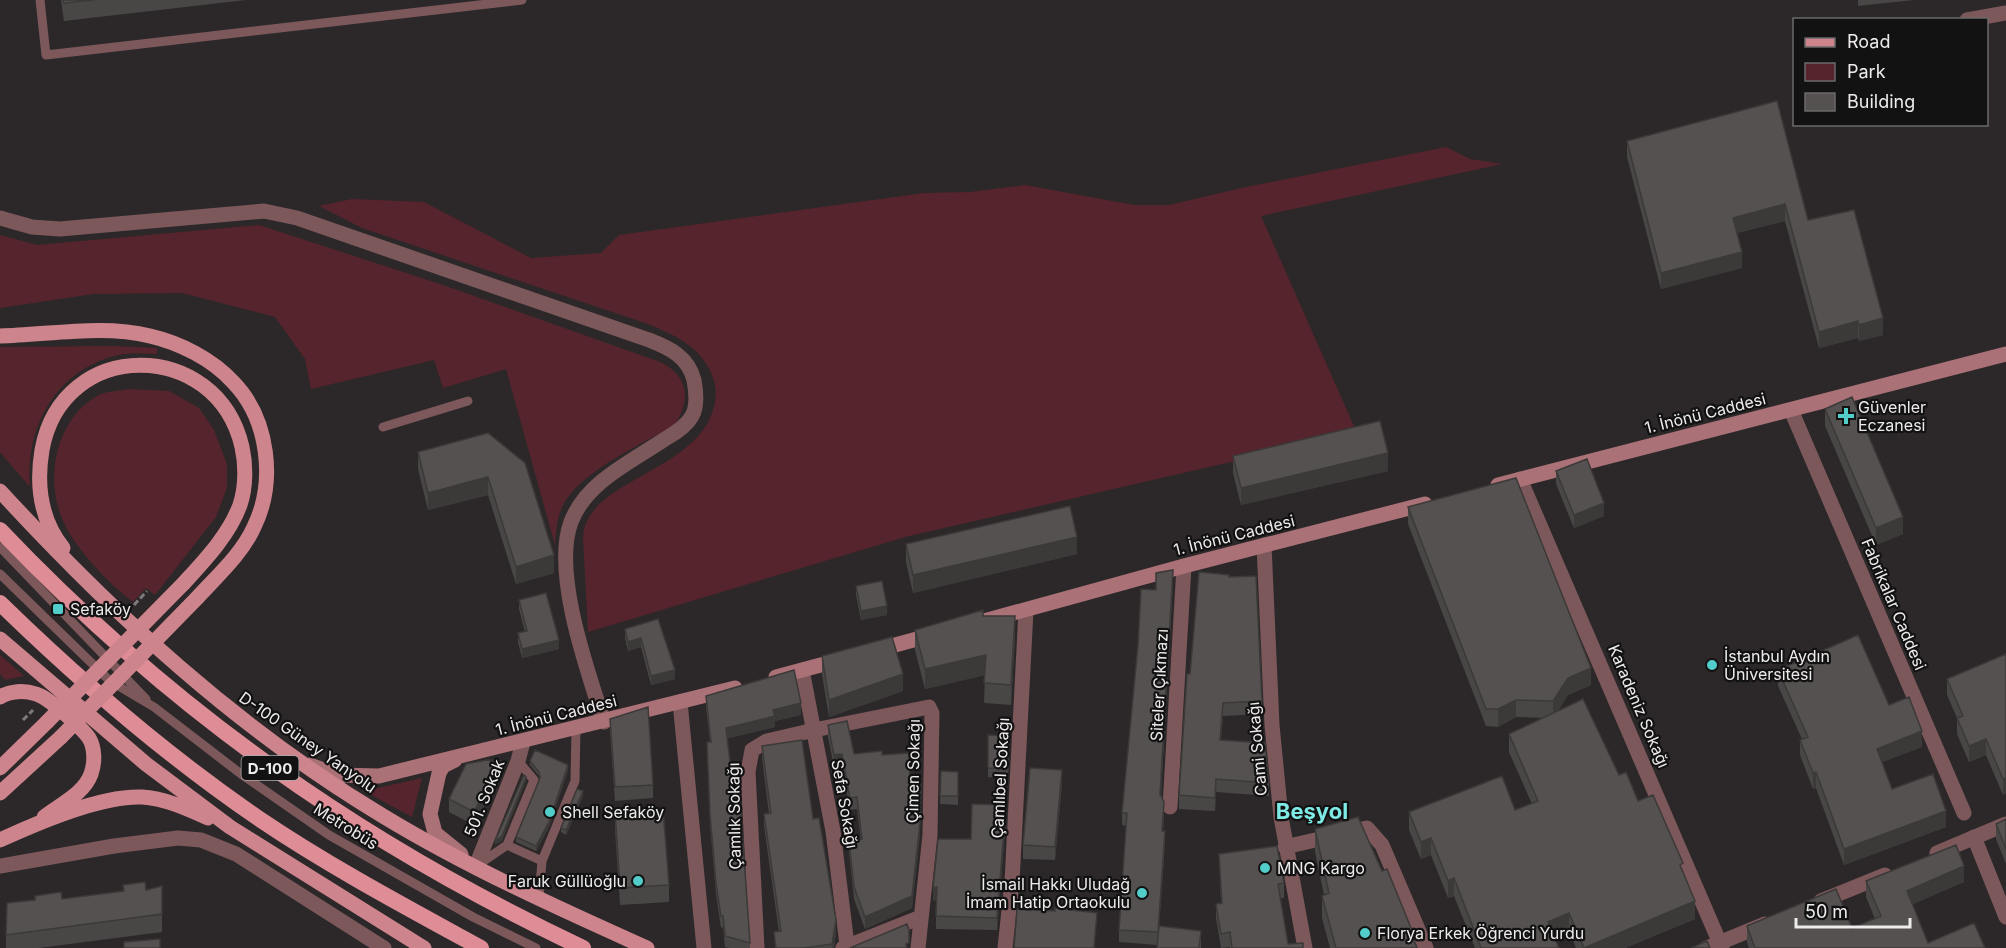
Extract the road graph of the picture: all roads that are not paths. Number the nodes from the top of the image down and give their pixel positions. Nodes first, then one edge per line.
1 (40, 0) edge
2 (522, 0) edge
3 (2006, 13) edge
4 (1978, 18) edge
5 (0, 218) edge
6 (0, 336) edge
7 (2006, 354) edge
8 (468, 401) dead end
9 (1791, 410) junction
10 (383, 427) dead end
11 (1520, 479) junction
12 (1486, 488) edge
13 (0, 491) edge
14 (1441, 500) edge
15 (0, 530) edge
16 (1264, 545) junction
17 (0, 548) edge
18 (1184, 566) junction
19 (0, 574) edge
20 (0, 603) edge
21 (109, 604) junction
22 (1026, 610) junction
23 (969, 625) edge
24 (946, 632) edge
25 (0, 639) edge
26 (802, 670) junction
27 (0, 698) edge
28 (680, 702) junction
29 (154, 707) junction
30 (604, 722) junction
31 (576, 729) junction
32 (814, 730) junction
33 (523, 741) junction
34 (472, 754) junction
35 (518, 761) junction
36 (304, 764) junction
37 (0, 768) edge
38 (0, 793) edge
39 (1170, 807) dead end
40 (1964, 813) dead end
41 (34, 824) junction
42 (2006, 824) edge
43 (230, 827) junction
44 (1974, 837) junction
45 (0, 840) edge
46 (507, 844) junction
47 (1285, 847) junction
48 (1919, 860) edge
49 (542, 861) junction
50 (0, 866) edge
51 (476, 866) junction
52 (1897, 870) edge
53 (539, 897) junction
54 (1802, 909) edge
55 (2006, 916) edge
56 (921, 917) junction
57 (1781, 918) edge
58 (432, 921) junction
59 (1716, 946) edge
60 (845, 947) edge
61 (384, 948) edge
62 (424, 948) edge
63 (462, 948) edge
64 (481, 948) edge
65 (536, 948) edge
66 (583, 948) edge
67 (647, 948) edge
68 (704, 948) edge
69 (757, 948) edge
70 (918, 948) edge
71 (1005, 948) edge
72 (1305, 948) edge
73 (1426, 948) edge

1 - 2 lane
3 - 4 street
5 - 30 street
6 - 38 main road, bridge
7 - 9 main road, 1. İnönü Caddesi
8 - 10 lane
9 - 11 main road, 1. İnönü Caddesi
9 - 40 street, Fabrikalar Caddesi
11 - 12 main road, 1. İnönü Caddesi
11 - 59 street, Karadeniz Sokağı
13 - 21 main road, D-100 Güney Yanyolu
14 - 16 main road, 1. İnönü Caddesi
15 - 66 highway, D-100
16 - 18 main road, 1. İnönü Caddesi
16 - 47 street, Cami Sokağı
17 - 29 lane, Metrobüs
18 - 22 main road, 1. İnönü Caddesi
18 - 39 street, Siteler Çıkmazı
19 - 29 lane, Metrobüs
20 - 58 highway, D-100
21 - 36 main road, D-100 Güney Yanyolu
21 - 37 main road, bridge
22 - 23 main road, 1. İnönü Caddesi
22 - 71 street, Çamlıbel Sokağı
24 - 26 main road, 1. İnönü Caddesi
25 - 43 main road
26 - 28 main road, 1. İnönü Caddesi
26 - 32 street, Sefa Sokağı
27 - 41 main road
28 - 30 main road, 1. İnönü Caddesi
28 - 68 street
29 - 65 lane, Metrobüs
30 - 31 main road, 1. İnönü Caddesi
31 - 33 main road, 1. İnönü Caddesi
31 - 49 lane
32 - 56 street, Çimen Sokağı
32 - 60 street, Sefa Sokağı
32 - 69 street, Çamlık Sokağı
33 - 34 main road, 1. İnönü Caddesi
33 - 35 street, 501. Sokak
34 - 36 main road
34 - 51 main road
35 - 46 lane
35 - 51 street, 501. Sokak
36 - 51 main road, D-100 Güney Yanyolu
41 - 43 main road
41 - 45 main road
42 - 44 street
43 - 62 main road
44 - 48 street
44 - 55 street
46 - 49 lane
46 - 51 lane
47 - 72 street, Cami Sokağı
47 - 73 street
49 - 53 lane
50 - 61 street
51 - 53 main road, D-100 Güney Yanyolu
52 - 54 street
53 - 67 main road, D-100 Güney Yanyolu
56 - 60 street
56 - 70 street
57 - 59 street
58 - 63 highway
58 - 64 highway, D-100

